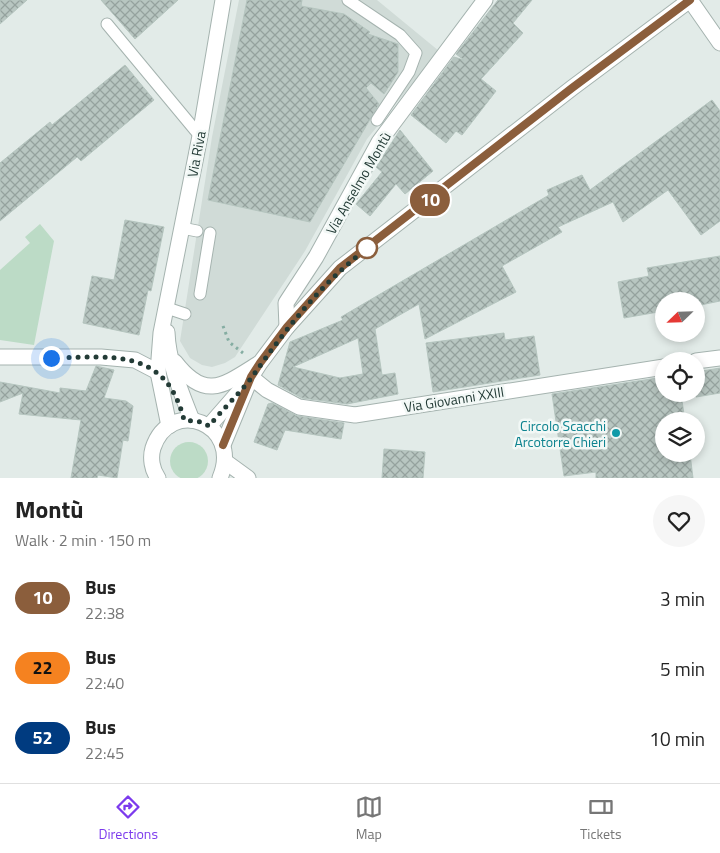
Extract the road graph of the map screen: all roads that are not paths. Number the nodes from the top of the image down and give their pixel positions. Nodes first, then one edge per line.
1 (223, 0) edge
2 (348, 0) edge
3 (485, 0) edge
4 (690, 0) edge
5 (107, 24) dead end
6 (720, 43) edge
7 (385, 133) junction
8 (200, 136) junction
9 (210, 233) dead end
10 (200, 294) dead end
11 (167, 308) junction
12 (185, 314) dead end
13 (287, 327) junction
14 (0, 357) edge
15 (171, 358) junction
16 (720, 358) edge
17 (705, 360) edge
18 (260, 363) junction
19 (655, 368) edge
20 (158, 372) junction
21 (251, 377) junction
22 (188, 420) junction
23 (169, 426) junction
24 (209, 426) junction
25 (223, 445) junction
26 (226, 462) junction
27 (155, 476) edge
28 (220, 478) edge
29 (248, 478) edge

1 - 8 street, Via Riva
2 - 7 lane
3 - 7 street, Via Anselmo Montù
4 - 6 street
4 - 13 street
5 - 8 lane
7 - 13 street, Via Anselmo Montù
8 - 11 street, Via Riva
9 - 10 lane
11 - 12 lane
11 - 15 street, Via Riva
11 - 20 street, Via Riva
13 - 18 street
14 - 20 street
15 - 18 street
15 - 22 street, Via Riva
16 - 17 street
18 - 21 street
19 - 21 street, Via Giovanni XXIII
20 - 22 street
20 - 23 street, Via Riva
21 - 24 street
21 - 25 street
22 - 23 street
22 - 24 street
23 - 27 street
24 - 25 street
25 - 26 street
26 - 28 street
26 - 29 street

